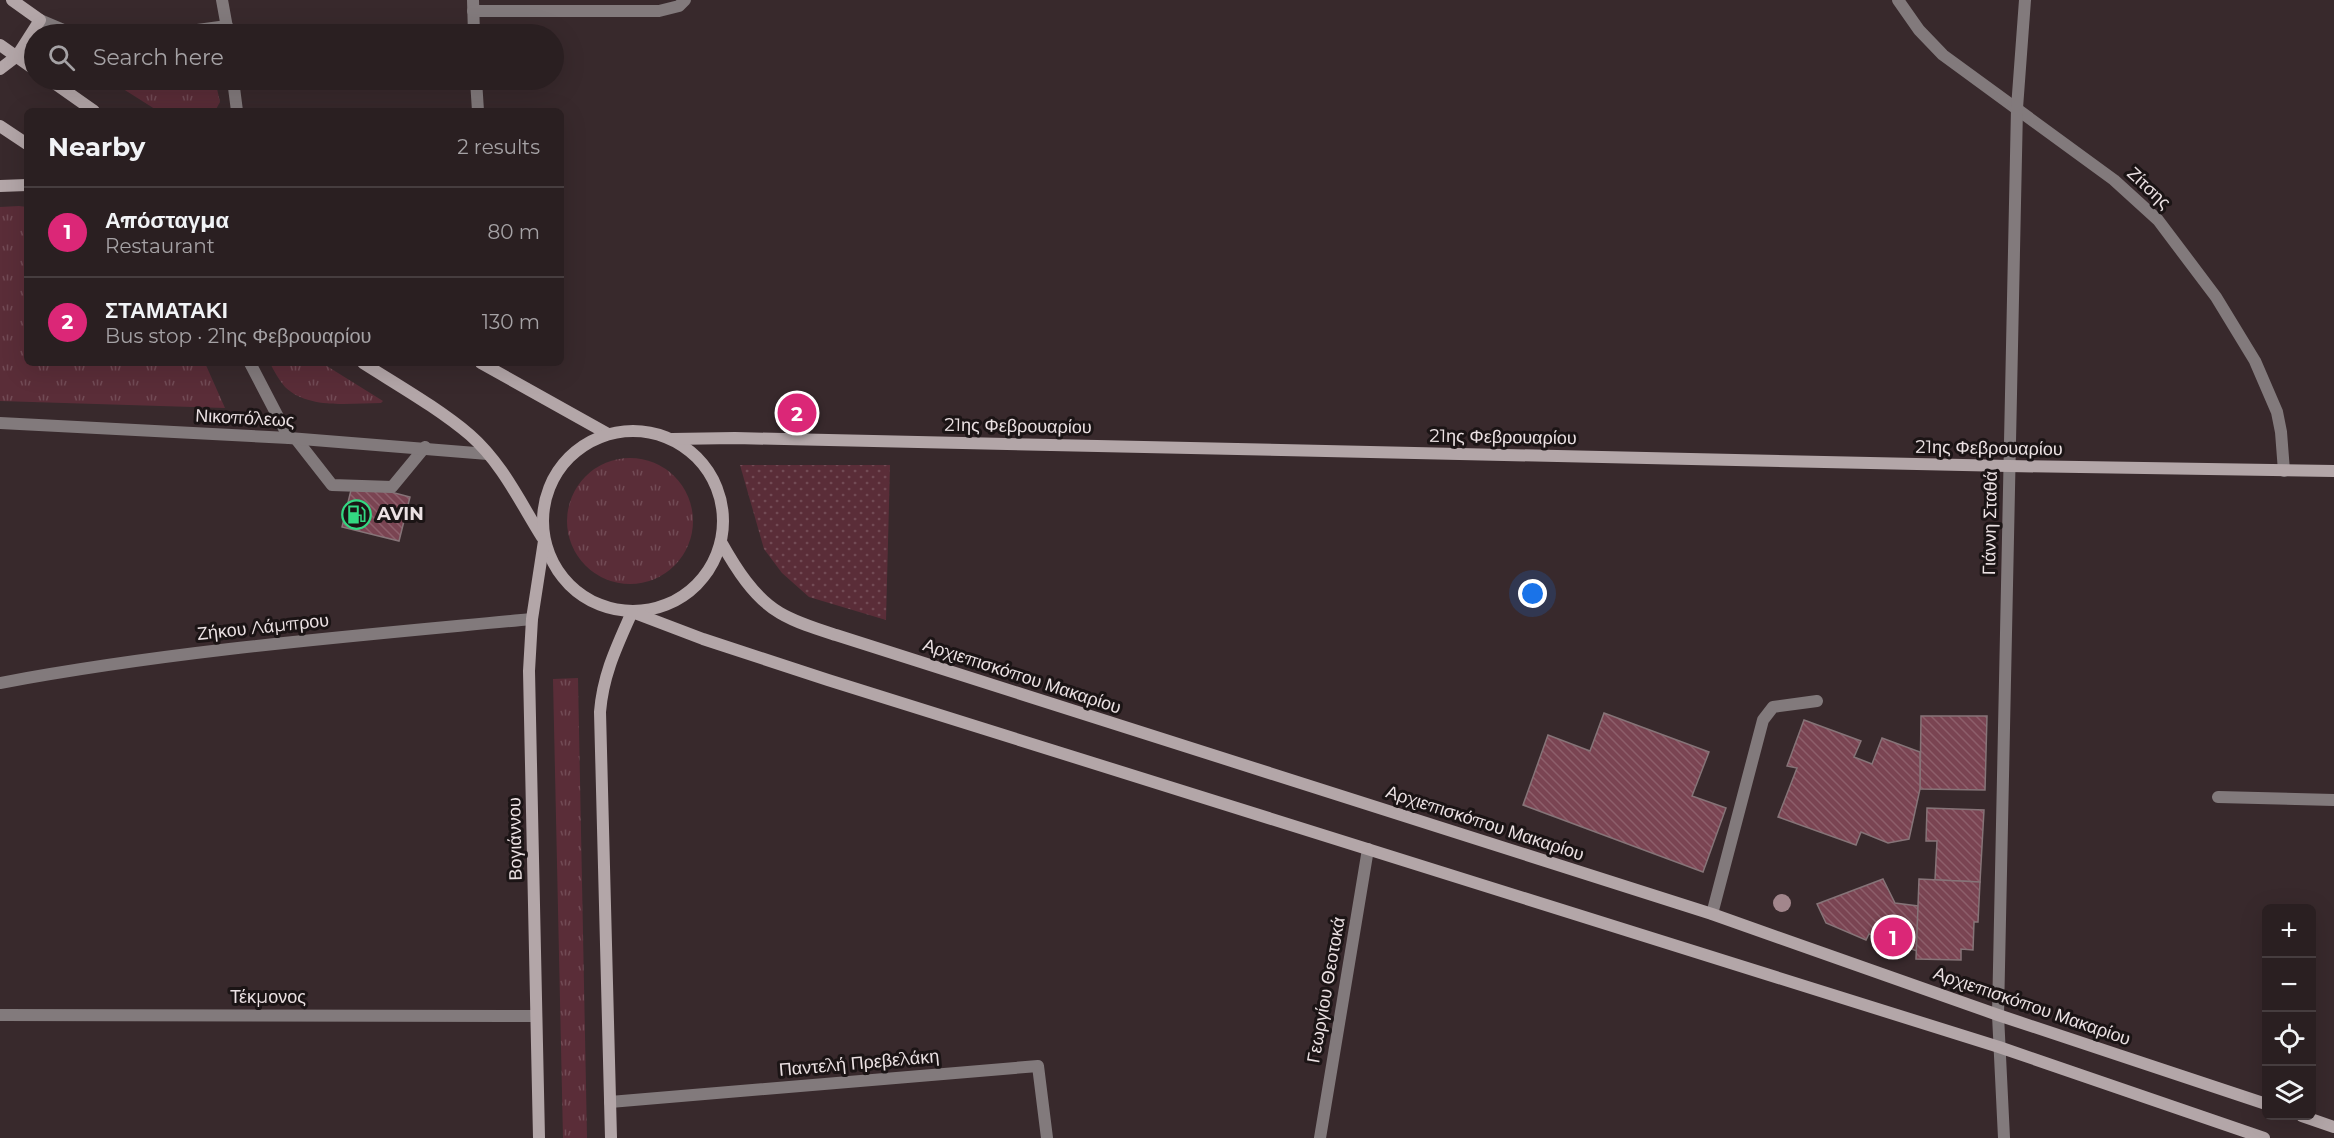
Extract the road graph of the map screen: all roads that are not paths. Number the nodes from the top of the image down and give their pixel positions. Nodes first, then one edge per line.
1 (12, 0) edge
2 (222, 0) edge
3 (685, 0) edge
4 (1898, 0) edge
5 (2025, 0) edge
6 (473, 5) edge
7 (40, 20) junction
8 (37, 24) edge
9 (49, 24) edge
10 (226, 24) edge
11 (474, 24) edge
12 (0, 45) edge
13 (24, 45) edge
14 (17, 56) junction
15 (24, 61) edge
16 (0, 69) edge
17 (64, 90) edge
18 (234, 90) edge
19 (477, 90) edge
20 (90, 108) edge
21 (237, 108) edge
22 (478, 108) edge
23 (2017, 108) junction
24 (0, 126) edge
25 (24, 142) edge
26 (24, 185) edge
27 (0, 186) edge
28 (252, 366) edge
29 (367, 366) edge
30 (490, 366) edge
31 (0, 423) edge
32 (608, 434) junction
33 (292, 438) junction
34 (672, 439) junction
35 (425, 447) junction
36 (488, 454) junction
37 (2009, 466) junction
38 (2284, 471) junction
39 (2334, 471) edge
40 (544, 541) junction
41 (721, 542) junction
42 (632, 612) junction
43 (532, 619) junction
44 (0, 683) edge
45 (1817, 701) dead end
46 (2218, 797) dead end
47 (2334, 800) edge
48 (1368, 849) junction
49 (1712, 914) junction
50 (0, 1015) edge
51 (1998, 1015) junction
52 (536, 1016) junction
53 (1999, 1047) junction
54 (610, 1102) junction
55 (2262, 1103) edge
56 (2314, 1120) edge
57 (2334, 1127) edge
58 (539, 1138) edge
59 (611, 1138) edge
60 (1047, 1138) edge
61 (1320, 1138) edge
62 (2004, 1138) edge
63 (2264, 1138) edge

1 - 7 main road
2 - 10 street
3 - 6 street
4 - 23 street, Ζίτσης
5 - 23 street, Γιάννη Σταθά
6 - 11 street
7 - 8 main road
7 - 9 street
12 - 14 main road
13 - 14 main road
14 - 15 main road
14 - 16 main road
17 - 20 main road
18 - 21 street
19 - 22 street
23 - 37 street, Γιάννη Σταθά
23 - 38 street, Ζίτσης
24 - 25 main road
26 - 27 main road
28 - 33 street
29 - 36 main road
30 - 32 main road
31 - 33 street, Νικοπόλεως
32 - 34 main road
32 - 40 main road
33 - 35 street, Νικοπόλεως
33 - 35 street
34 - 37 main road, 21ης Φεβρουαρίου
34 - 41 main road
35 - 36 street, Νικοπόλεως
36 - 40 main road
37 - 38 main road, 21ης Φεβρουαρίου
37 - 51 street, Γιάννη Σταθά
38 - 39 main road, 21ης Φεβρουαρίου
40 - 42 main road
40 - 43 main road, Βογιάννου
41 - 42 main road
41 - 49 main road, Αρχιεπισκόπου Μακαρίου
42 - 48 main road
42 - 54 main road
43 - 44 street, Ζήκου Λάμπρου
43 - 52 main road, Βογιάννου
45 - 49 street
46 - 47 street
48 - 53 main road
48 - 61 street, Γεωργίου Θεοτοκά
49 - 51 main road, Αρχιεπισκόπου Μακαρίου
50 - 52 street, Τέκμονος
51 - 53 street, Γιάννη Σταθά
51 - 55 main road, Αρχιεπισκόπου Μακαρίου
52 - 58 main road, Βογιάννου
53 - 62 street, Γιάννη Σταθά
53 - 63 main road
54 - 59 main road
54 - 60 street, Παντελή Πρεβελάκη
56 - 57 main road

